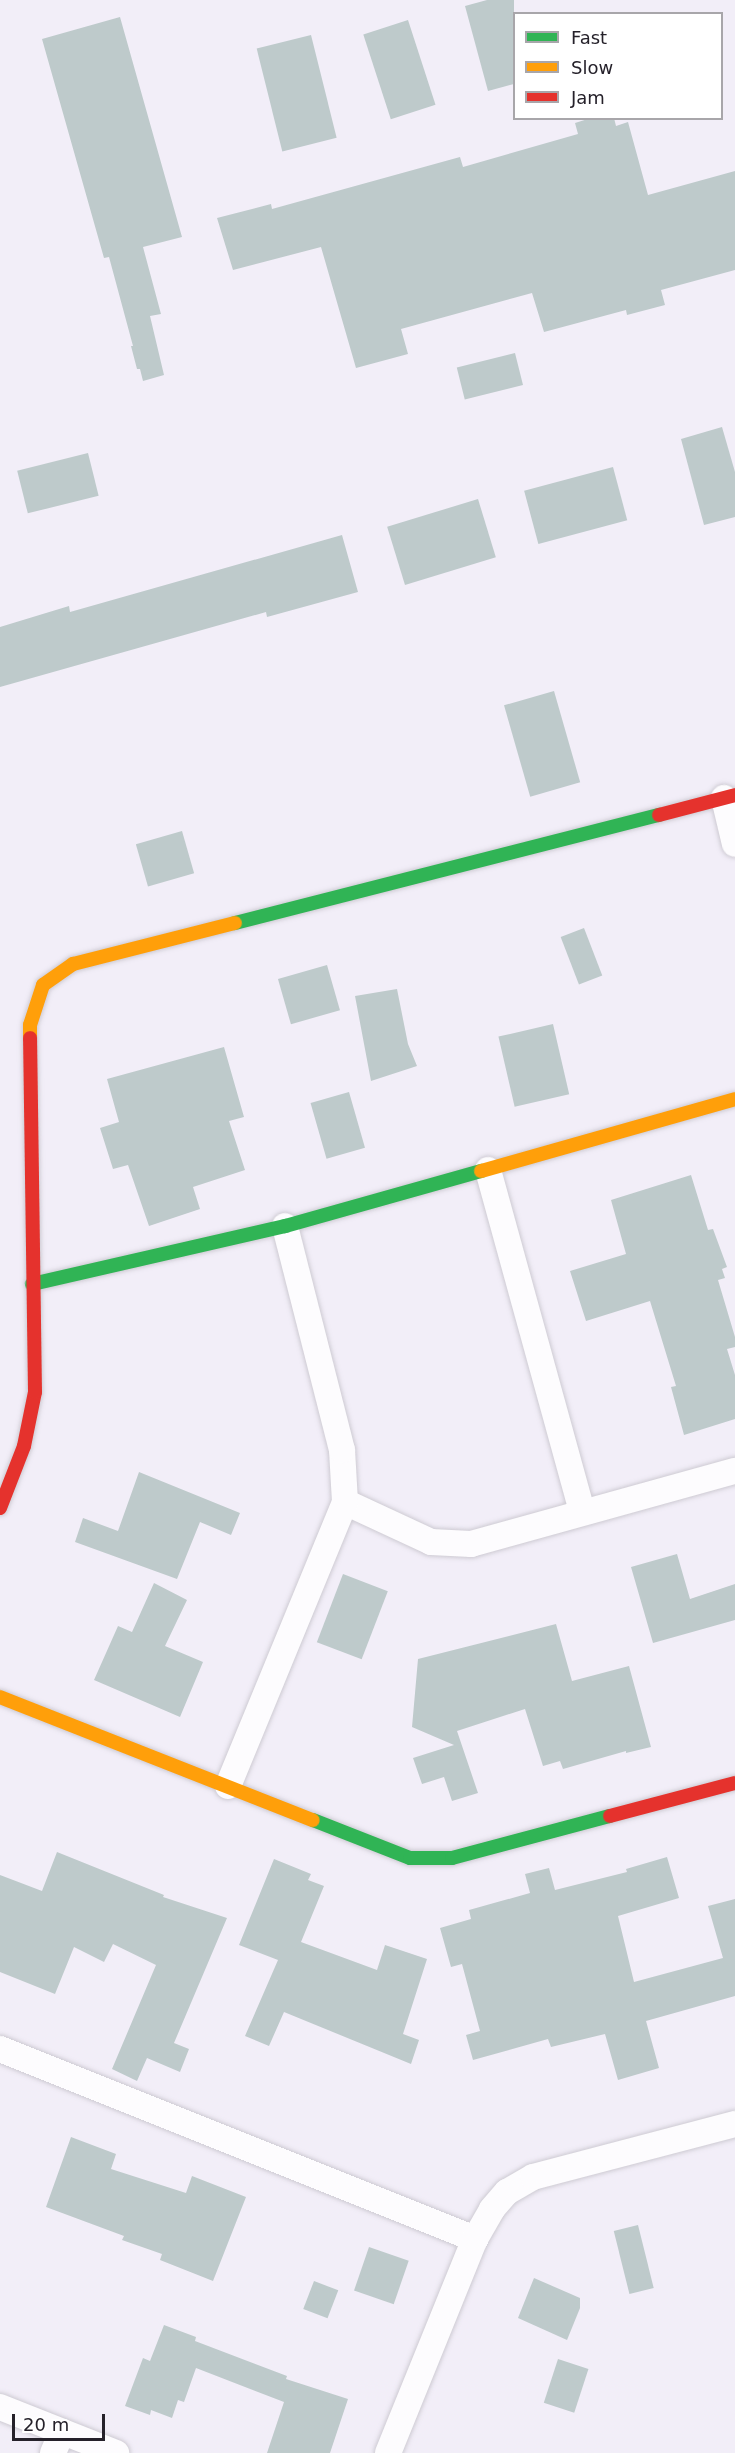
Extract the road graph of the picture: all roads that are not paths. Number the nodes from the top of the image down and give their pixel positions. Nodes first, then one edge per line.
1 (729, 796) edge
2 (735, 844) edge
3 (735, 1099) edge
4 (488, 1170) junction
5 (285, 1226) junction
6 (32, 1284) junction
7 (735, 1471) edge
8 (345, 1502) junction
9 (0, 1508) edge
10 (582, 1512) junction
11 (0, 1697) edge
12 (735, 1783) edge
13 (228, 1786) junction
14 (0, 2049) edge
15 (735, 2124) edge
16 (475, 2239) junction
17 (0, 2408) edge
18 (58, 2442) edge
19 (116, 2453) edge
20 (388, 2453) edge

1 - 2 street
1 - 6 street
3 - 4 street
4 - 5 street
4 - 10 street
5 - 6 street
5 - 8 street
6 - 9 street
7 - 10 street
8 - 10 street
8 - 13 street
11 - 13 street
12 - 13 street
14 - 16 street
15 - 16 street
16 - 20 street
17 - 18 street
18 - 19 street

